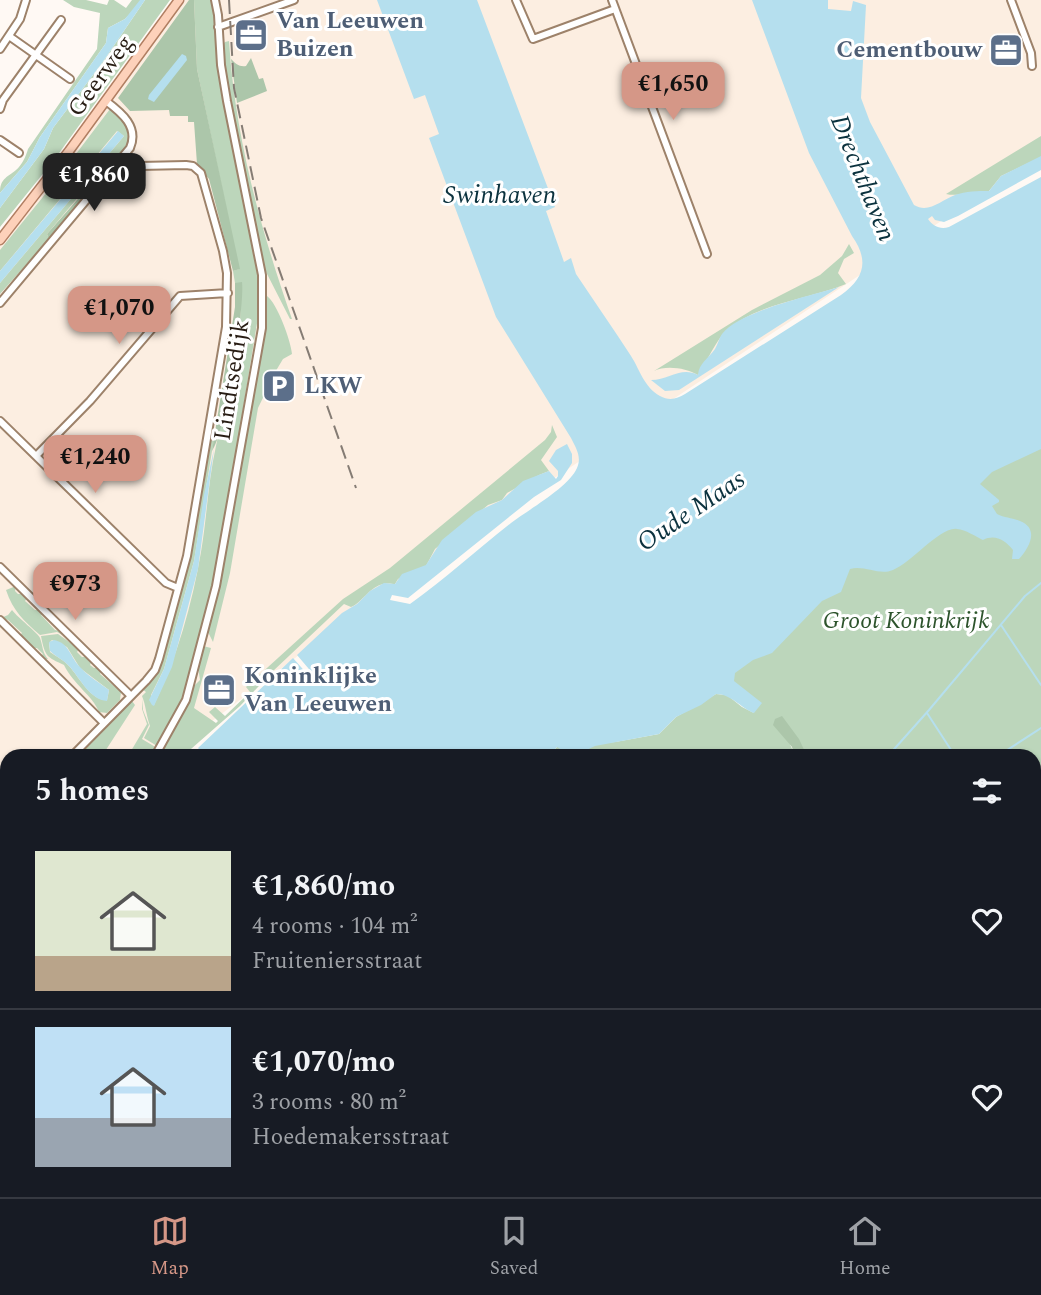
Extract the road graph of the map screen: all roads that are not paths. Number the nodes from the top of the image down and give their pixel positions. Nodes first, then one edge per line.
1 (26, 0) edge
2 (179, 0) edge
3 (215, 0) edge
4 (294, 0) edge
5 (516, 0) edge
6 (612, 0) edge
7 (1011, 0) edge
8 (615, 9) junction
9 (61, 20) dead end
10 (218, 27) junction
11 (9, 36) junction
12 (0, 49) edge
13 (34, 54) junction
14 (1032, 66) dead end
15 (70, 79) dead end
16 (106, 102) junction
17 (0, 109) edge
18 (0, 140) edge
19 (19, 153) dead end
20 (125, 155) junction
21 (0, 240) edge
22 (707, 254) dead end
23 (228, 293) junction
24 (0, 303) edge
25 (0, 421) edge
26 (36, 456) junction
27 (0, 568) edge
28 (178, 588) junction
29 (0, 620) edge
30 (131, 696) junction
31 (104, 723) junction
32 (79, 749) edge
33 (159, 749) edge

1 - 11 street
2 - 16 main road, Geerweg
3 - 10 street, Lindtsedijk
4 - 10 street
5 - 8 street
6 - 8 street
7 - 14 street
8 - 22 street
9 - 13 street
10 - 33 street, Lindtsedijk
11 - 12 street
11 - 13 street
13 - 15 street
13 - 17 street
16 - 20 street
16 - 21 main road, Geerweg
18 - 19 street
20 - 23 street
20 - 24 street
23 - 26 street
23 - 28 street
25 - 26 street
26 - 28 street
27 - 30 street
28 - 30 street
29 - 31 street
30 - 31 street
31 - 32 street

